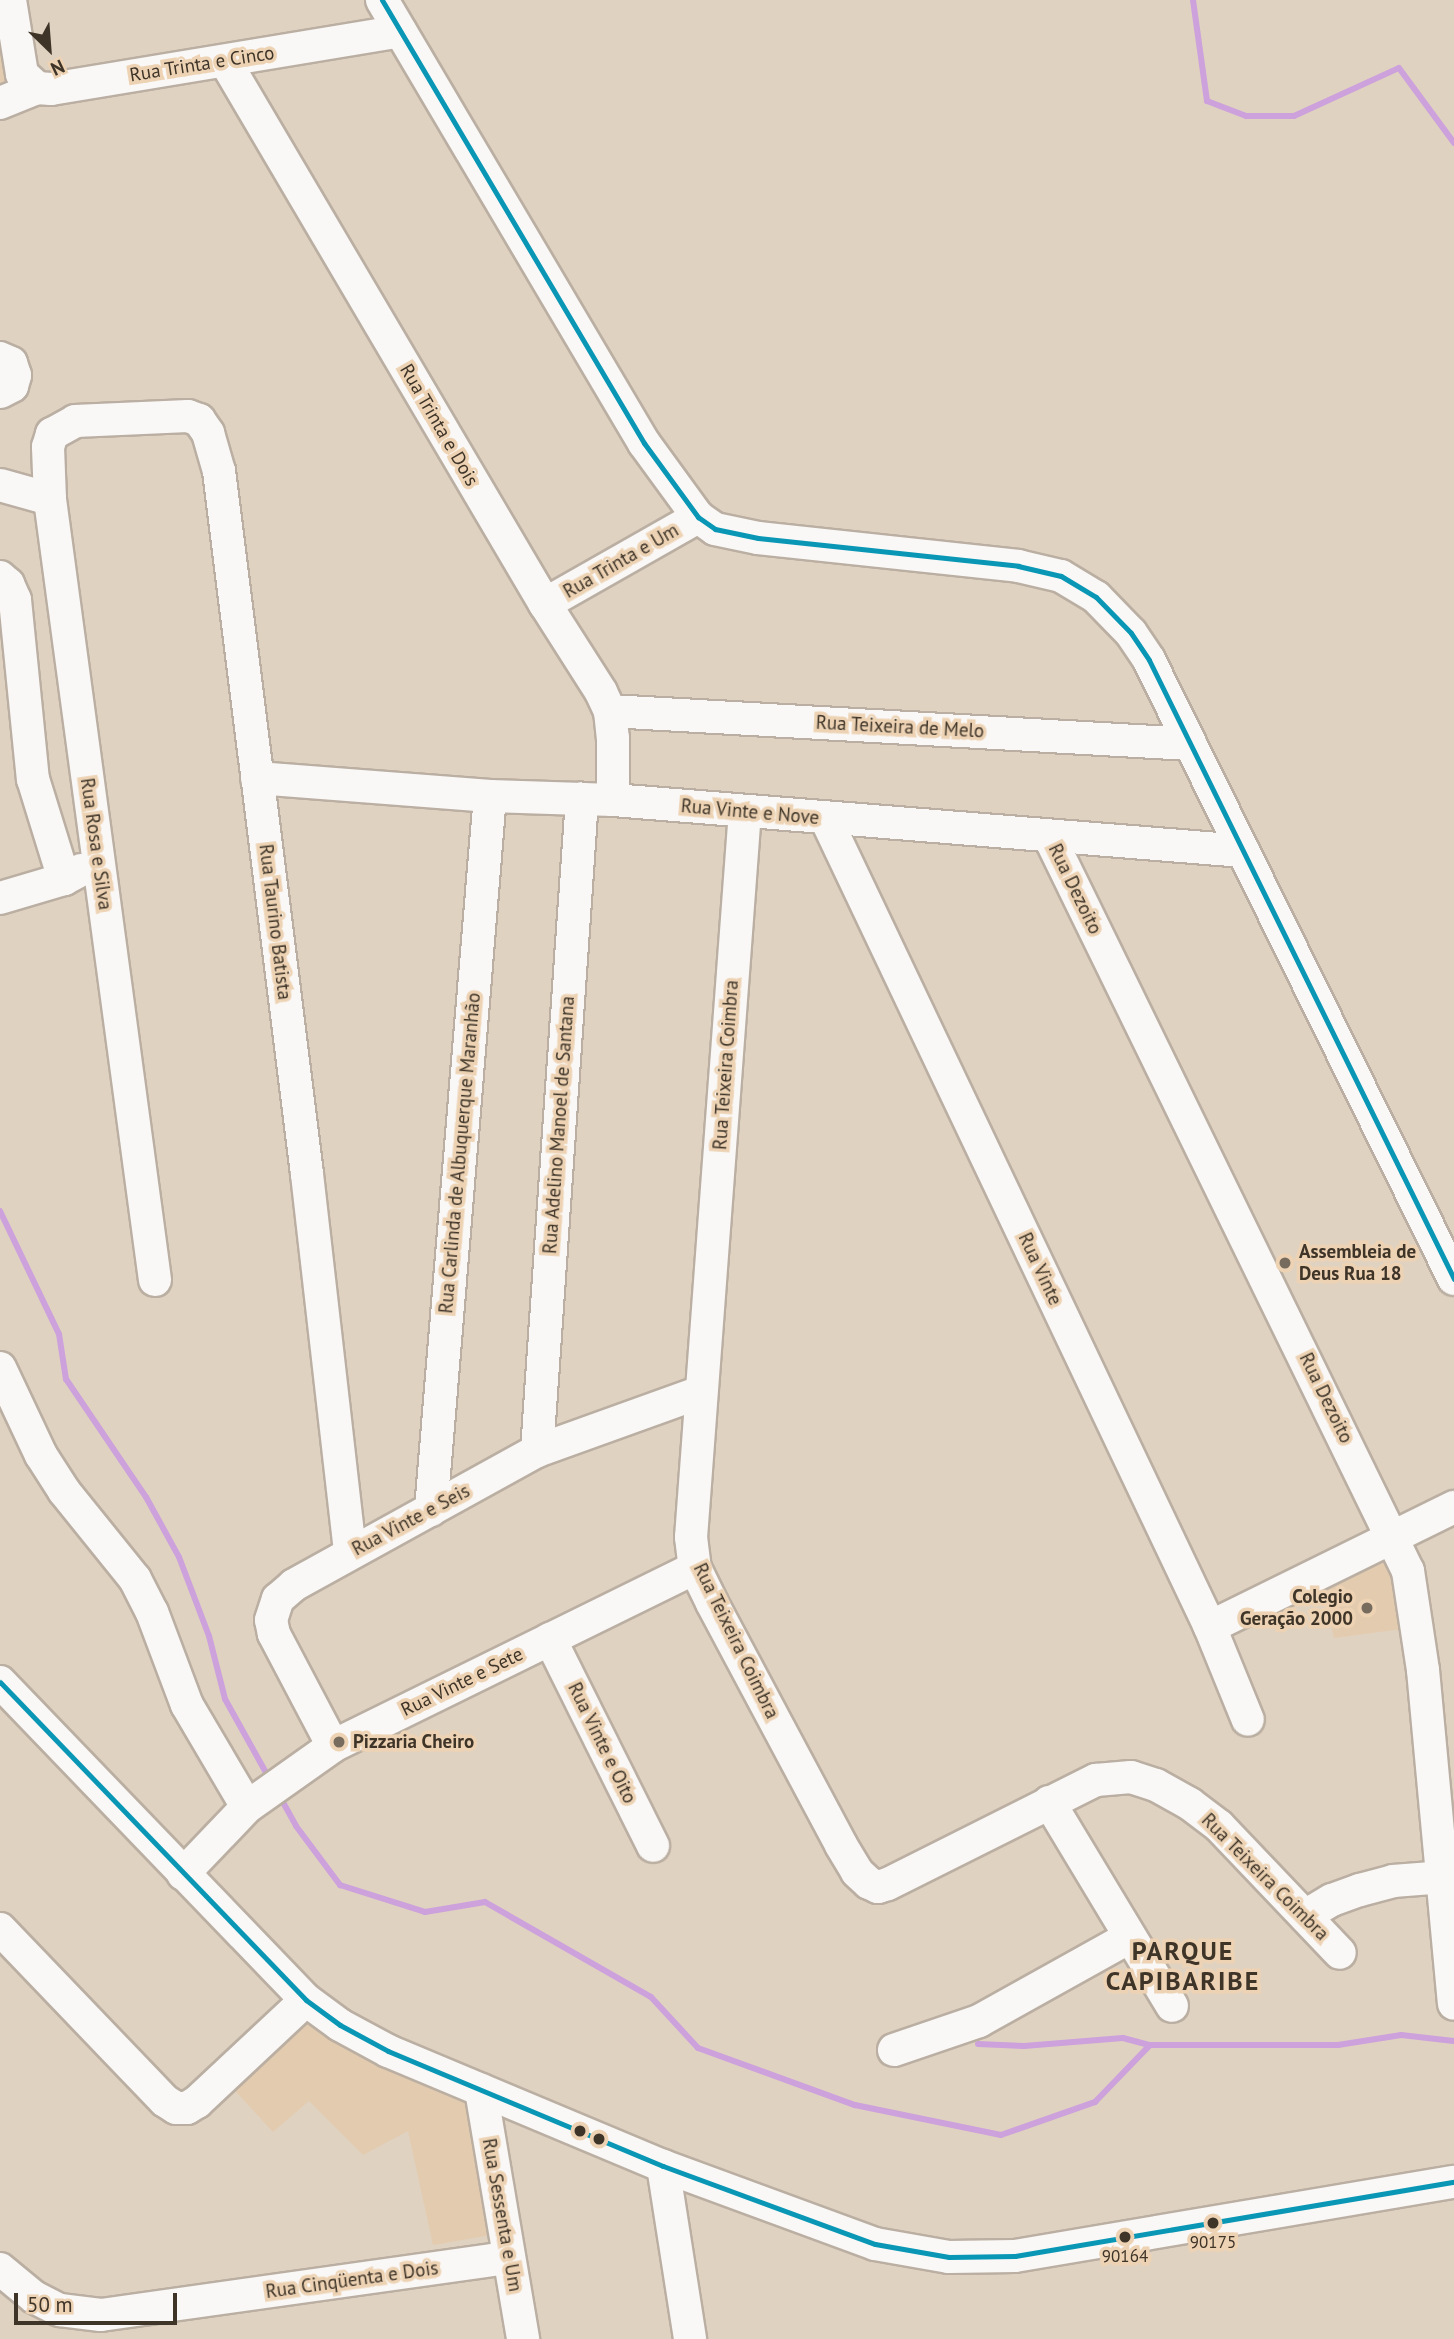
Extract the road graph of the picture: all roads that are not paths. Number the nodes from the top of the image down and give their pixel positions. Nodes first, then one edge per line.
1 (10, 0) edge
2 (382, 0) edge
3 (400, 31) junction
4 (225, 61) junction
5 (37, 88) junction
6 (0, 103) edge
7 (0, 358) edge
8 (0, 392) edge
9 (75, 421) joint
10 (0, 485) edge
11 (50, 499) junction
12 (698, 517) junction
13 (0, 577) edge
14 (545, 604) junction
15 (610, 711) junction
16 (1190, 744) junction
17 (257, 778) junction
18 (490, 796) junction
19 (597, 799) junction
20 (746, 811) junction
21 (826, 819) junction
22 (1049, 836) junction
23 (1243, 851) junction
24 (98, 862) junction
25 (64, 879) junction
26 (0, 898) edge
27 (1454, 1279) edge
28 (155, 1280) dead end
29 (0, 1368) edge
30 (701, 1392) junction
31 (537, 1451) junction
32 (1454, 1507) edge
33 (431, 1510) junction
34 (1395, 1538) junction
35 (350, 1553) junction
36 (695, 1568) junction
37 (1210, 1627) junction
38 (550, 1639) junction
39 (0, 1682) edge
40 (1248, 1720) dead end
41 (333, 1746) junction
42 (255, 1800) junction
43 (1049, 1802) junction
44 (653, 1846) dead end
45 (183, 1874) junction
46 (1444, 1877) junction
47 (1305, 1916) junction
48 (0, 1929) edge
49 (1128, 1938) junction
50 (1340, 1953) dead end
51 (306, 2000) junction
52 (1454, 2004) edge
53 (1172, 2006) dead end
54 (894, 2050) dead end
55 (481, 2090) junction
56 (663, 2166) junction
57 (1454, 2182) edge
58 (509, 2259) junction
59 (0, 2269) edge
60 (102, 2327) edge
61 (523, 2339) edge
62 (690, 2339) edge

1 - 5 street
2 - 3 street
3 - 4 street, Rua Trinta e Cinco
3 - 12 street
4 - 5 street, Rua Trinta e Cinco
4 - 14 street, Rua Trinta e Dois
5 - 6 street, Rua Trinta e Cinco
7 - 8 street
9 - 11 street, Rua Rosa e Silva
9 - 17 street, Rua Taurino Batista
10 - 11 street
11 - 24 street, Rua Rosa e Silva
12 - 14 street, Rua Trinta e Um
12 - 16 street
13 - 25 street
14 - 15 street, Rua Trinta e Dois
15 - 16 street, Rua Teixeira de Melo
15 - 19 street, Rua Trinta e Dois
16 - 23 street
17 - 18 street, Rua Vinte e Nove
17 - 35 street, Rua Taurino Batista
18 - 19 street, Rua Vinte e Nove
18 - 33 street, Rua Carlinda de Albuquerque Maranhão
19 - 20 street, Rua Vinte e Nove
19 - 31 street, Rua Adelino Manoel de Santana
20 - 21 street, Rua Vinte e Nove
20 - 30 street, Rua Teixeira Coimbra
21 - 22 street, Rua Vinte e Nove
21 - 37 street, Rua Vinte
22 - 23 street, Rua Vinte e Nove
22 - 34 street, Rua Dezoito
23 - 27 street
24 - 25 street
24 - 28 street, Rua Rosa e Silva
25 - 26 street
29 - 42 street
30 - 31 street, Rua Vinte e Seis
30 - 36 street, Rua Teixeira Coimbra
31 - 33 street, Rua Vinte e Seis
32 - 34 street
33 - 35 street, Rua Vinte e Seis
34 - 37 street
34 - 46 street, Rua Dezoito
35 - 41 street, Rua Vinte e Seis
36 - 38 street, Rua Vinte e Sete
36 - 43 street, Rua Teixeira Coimbra
37 - 40 street, Rua Vinte
38 - 41 street, Rua Vinte e Sete
38 - 44 street, Rua Vinte e Oito
39 - 45 street
41 - 42 street, Rua Vinte e Sete
42 - 45 street, Rua Vinte e Sete
43 - 47 street, Rua Teixeira Coimbra
43 - 49 street
45 - 51 street
46 - 47 street
46 - 52 street, Rua Dezoito
47 - 50 street, Rua Teixeira Coimbra
48 - 51 street
49 - 53 street
49 - 54 street
51 - 55 street
55 - 56 street
55 - 58 street, Rua Sessenta e Um
56 - 57 street
56 - 62 street
58 - 60 street, Rua Cinqüenta e Dois
58 - 61 street, Rua Sessenta e Um
59 - 60 street, Rua Cinqüenta e Dois

